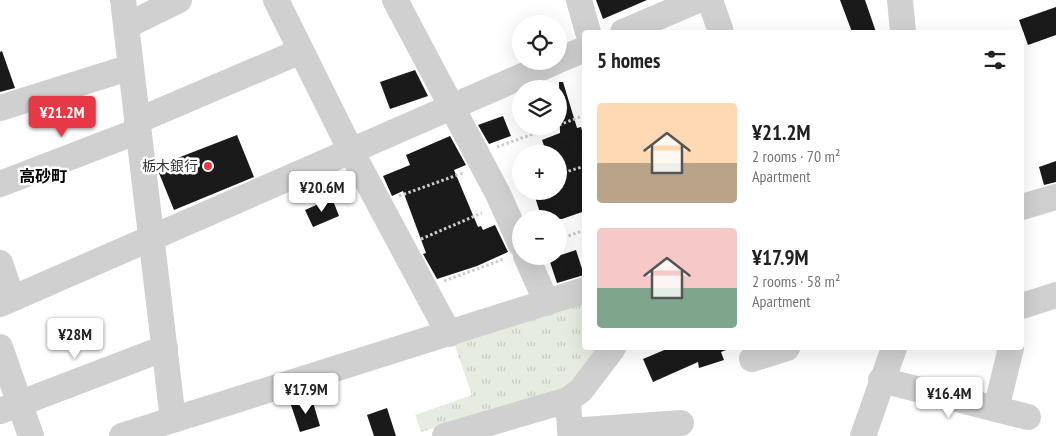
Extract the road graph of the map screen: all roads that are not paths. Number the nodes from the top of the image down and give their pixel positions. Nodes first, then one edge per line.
1 (123, 0) edge
2 (179, 0) edge
3 (276, 0) edge
4 (395, 0) edge
5 (579, 0) edge
6 (698, 0) edge
7 (710, 0) edge
8 (900, 0) edge
9 (126, 26) junction
10 (587, 30) edge
11 (628, 30) edge
12 (720, 30) edge
13 (903, 30) edge
14 (582, 50) edge
15 (301, 51) junction
16 (567, 57) edge
17 (131, 67) junction
18 (537, 70) edge
19 (0, 108) edge
20 (450, 108) junction
21 (138, 126) junction
22 (351, 151) junction
23 (0, 184) edge
24 (1056, 197) edge
25 (1024, 207) edge
26 (512, 230) edge
27 (151, 238) junction
28 (0, 263) edge
29 (527, 265) edge
30 (582, 291) edge
31 (1056, 295) edge
32 (6, 301) edge
33 (547, 303) junction
34 (1024, 305) edge
35 (449, 334) junction
36 (165, 348) junction
37 (612, 350) edge
38 (781, 350) edge
39 (893, 350) edge
40 (1011, 350) edge
41 (1, 354) edge
42 (752, 359) dead end
43 (881, 380) junction
44 (568, 400) junction
45 (10, 407) edge
46 (996, 409) junction
47 (1028, 417) dead end
48 (173, 420) junction
49 (681, 423) dead end
50 (453, 435) edge
51 (31, 436) edge
52 (122, 436) edge
53 (863, 436) edge

1 - 9 street
2 - 9 street
3 - 15 street
4 - 20 street
5 - 10 street
6 - 11 street
7 - 12 street
8 - 13 street
9 - 17 street
14 - 16 street
15 - 21 street
15 - 22 street
17 - 19 street
17 - 21 street
18 - 20 street
20 - 22 street
20 - 26 street
21 - 23 street
21 - 27 street
22 - 27 street
22 - 35 street
24 - 25 street
27 - 32 street
27 - 36 street
28 - 32 street
29 - 33 street
30 - 33 street
31 - 34 street
33 - 35 street
35 - 48 street
36 - 45 street
36 - 48 street
37 - 44 street
38 - 42 street
39 - 43 street
40 - 46 street
41 - 45 street
43 - 46 street
43 - 53 street
44 - 49 street
44 - 50 street
45 - 51 street
46 - 47 street
48 - 52 street

